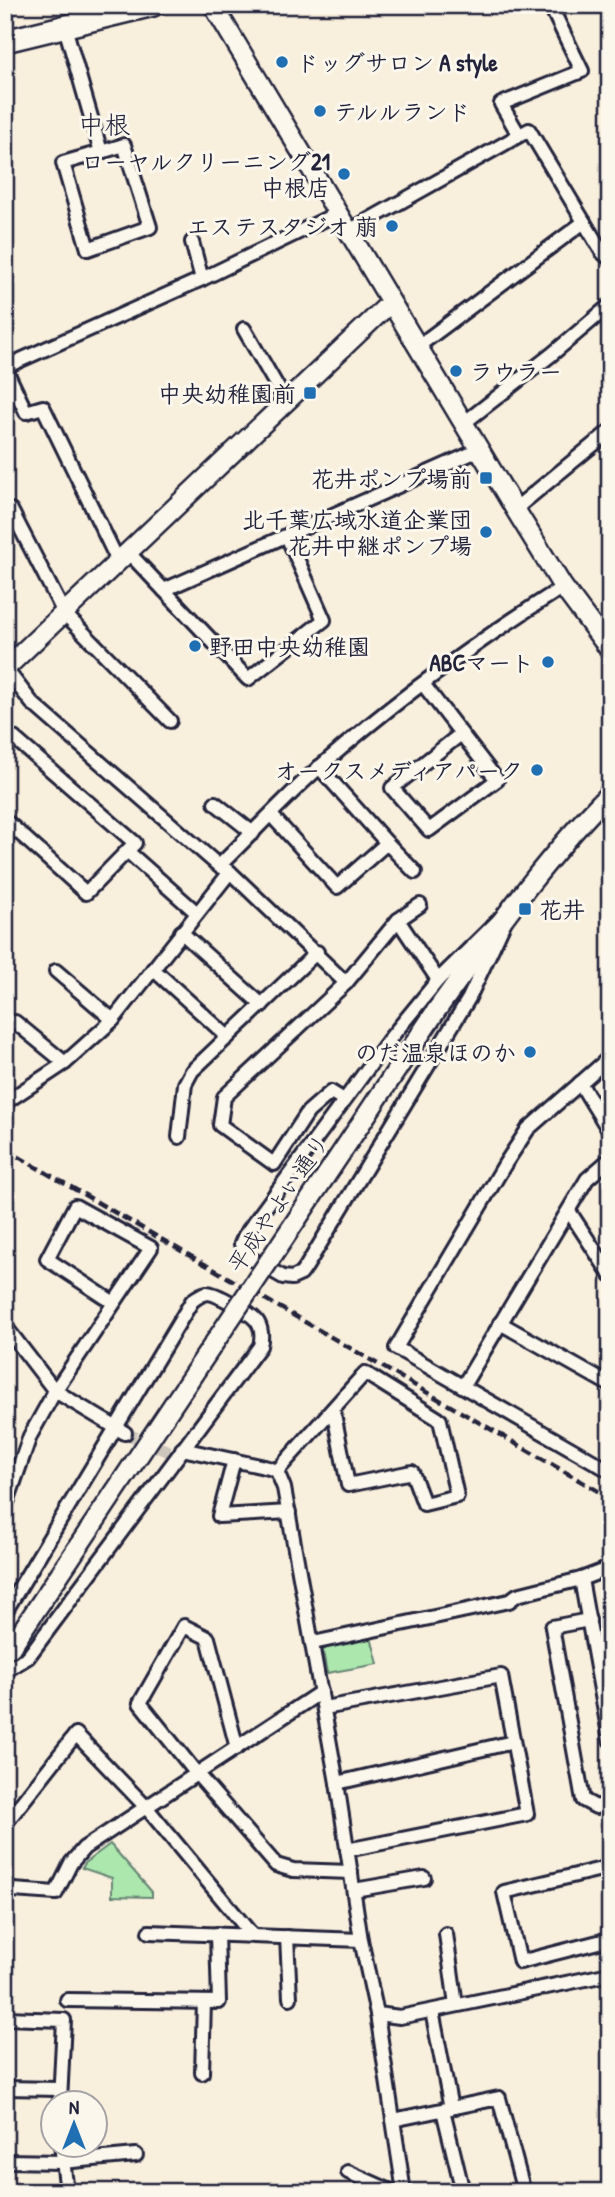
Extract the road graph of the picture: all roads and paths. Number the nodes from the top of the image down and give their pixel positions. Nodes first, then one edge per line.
1 (153, 5) edge
2 (213, 5) edge
3 (550, 5) edge
4 (65, 27) junction
5 (5, 41) edge
6 (519, 135) junction
7 (101, 152) junction
8 (336, 214) junction
9 (584, 222) junction
10 (347, 232) junction
11 (191, 242) dead end
12 (610, 259) edge
13 (202, 279) junction
14 (390, 303) junction
15 (610, 305) edge
16 (244, 329) dead end
17 (417, 347) junction
18 (5, 367) edge
19 (286, 402) junction
20 (464, 423) junction
21 (610, 432) edge
22 (479, 450) junction
23 (515, 509) junction
24 (10, 510) dead end
25 (287, 536) junction
26 (123, 557) junction
27 (564, 587) junction
28 (164, 590) junction
29 (64, 613) junction
30 (610, 650) edge
31 (5, 668) edge
32 (423, 684) junction
33 (170, 721) dead end
34 (461, 734) junction
35 (5, 747) edge
36 (319, 767) junction
37 (610, 793) edge
38 (215, 803) dead end
39 (271, 815) junction
40 (5, 820) edge
41 (253, 833) junction
42 (387, 843) junction
43 (127, 851) junction
44 (225, 869) junction
45 (415, 872) dead end
46 (420, 905) dead end
47 (511, 908) junction
48 (197, 913) junction
49 (398, 920) junction
50 (181, 932) junction
51 (317, 952) junction
52 (153, 969) junction
53 (56, 971) dead end
54 (438, 980) junction
55 (346, 983) junction
56 (262, 1005) junction
57 (113, 1020) junction
58 (15, 1022) dead end
59 (228, 1037) junction
60 (610, 1057) edge
61 (65, 1063) junction
62 (580, 1083) junction
63 (9, 1100) dead end
64 (344, 1100) junction
65 (610, 1132) edge
66 (179, 1137) dead end
67 (610, 1159) edge
68 (569, 1211) junction
69 (610, 1274) edge
70 (114, 1303) junction
71 (500, 1323) junction
72 (5, 1326) edge
73 (9, 1341) edge
74 (609, 1383) edge
75 (463, 1386) junction
76 (55, 1391) junction
77 (333, 1409) junction
78 (121, 1430) junction
79 (182, 1449) junction
80 (234, 1460) junction
81 (277, 1471) junction
82 (610, 1471) edge
83 (5, 1508) edge
84 (289, 1512) junction
85 (610, 1568) edge
86 (581, 1579) junction
87 (5, 1612) edge
88 (589, 1620) junction
89 (313, 1643) junction
90 (8, 1651) edge
91 (5, 1671) edge
92 (321, 1692) junction
93 (324, 1708) junction
94 (610, 1741) edge
95 (513, 1742) junction
96 (237, 1748) junction
97 (197, 1774) junction
98 (337, 1783) junction
99 (610, 1803) edge
100 (146, 1807) junction
101 (5, 1824) edge
102 (347, 1850) junction
103 (610, 1867) edge
104 (351, 1872) junction
105 (424, 1878) dead end
106 (5, 1885) edge
107 (354, 1890) junction
108 (149, 1932) dead end
109 (217, 1934) junction
110 (446, 1934) dead end
111 (252, 1935) junction
112 (287, 1937) junction
113 (610, 1939) edge
114 (361, 1940) junction
115 (610, 1974) edge
116 (290, 1998) dead end
117 (67, 2000) dead end
118 (204, 2002) junction
119 (456, 2005) junction
120 (432, 2011) junction
121 (377, 2014) junction
122 (5, 2018) edge
123 (202, 2073) dead end
124 (5, 2088) edge
125 (60, 2088) edge
126 (38, 2093) edge
127 (447, 2109) junction
128 (393, 2119) junction
129 (136, 2155) dead end
130 (62, 2158) edge
131 (5, 2161) edge
132 (62, 2162) junction
133 (348, 2172) dead end
134 (67, 2192) edge
135 (393, 2192) edge
136 (404, 2192) edge
137 (463, 2192) edge
138 (524, 2192) edge

1 - 4 main road
2 - 8 street
3 - 6 street
4 - 5 main road
4 - 7 street
6 - 9 street
6 - 10 street
7 - 7 street
8 - 10 street
8 - 13 street
9 - 12 street
9 - 17 street
10 - 14 street
11 - 13 street
13 - 18 street
14 - 17 street
14 - 19 street
15 - 20 street
16 - 19 street
17 - 20 street
18 - 26 street
19 - 26 street
20 - 22 street
21 - 23 street
22 - 23 street
22 - 25 street
23 - 27 street
24 - 29 street
25 - 28 street
25 - 28 street
26 - 28 street
26 - 29 street
27 - 30 street
27 - 32 street
29 - 31 street
29 - 33 street
31 - 44 street
32 - 34 street
32 - 36 street
34 - 34 street
35 - 43 street
36 - 39 street
36 - 42 street
37 - 47 street, 平成やよい通り
38 - 41 street
39 - 41 street
39 - 42 street
40 - 43 street
41 - 44 street
42 - 45 street
43 - 48 street
44 - 48 street
44 - 51 street
46 - 49 street
47 - 54 street
47 - 64 street
47 - 90 street, 平成やよい通り, bridge
48 - 50 street
49 - 54 street
49 - 55 street
50 - 52 street
50 - 56 street
51 - 55 street
51 - 56 street
52 - 57 street
52 - 59 street
53 - 57 street
54 - 64 street
55 - 64 street
56 - 59 street
57 - 61 street
58 - 61 street
59 - 66 street
60 - 62 street
61 - 63 street
62 - 65 street
62 - 75 street
67 - 68 street
68 - 69 street
68 - 71 street
70 - 70 street
70 - 76 street
71 - 74 street
71 - 75 street
72 - 73 street
73 - 76 street
75 - 82 street
76 - 78 street
76 - 83 street
77 - 77 street
77 - 81 street
78 - 79 street
78 - 87 street
79 - 80 street
79 - 91 street
80 - 81 street
80 - 84 street
81 - 84 street
84 - 89 street
85 - 86 street
86 - 88 street
86 - 89 street
88 - 94 street
88 - 99 street
89 - 92 street
92 - 93 street
92 - 96 street
93 - 95 street
93 - 98 street
95 - 98 street
95 - 102 street
96 - 97 street
96 - 97 street
97 - 100 street
97 - 104 street
98 - 102 street
100 - 101 street
100 - 106 street
100 - 111 street
102 - 104 street
103 - 113 street
104 - 107 street
105 - 107 street
107 - 114 street
108 - 109 street
109 - 111 street
109 - 118 street
110 - 119 street
111 - 112 street
112 - 114 street
112 - 116 street
114 - 121 street
115 - 119 street
117 - 118 street
118 - 123 street
119 - 120 street
120 - 121 street
120 - 127 street
121 - 128 street
122 - 125 street
124 - 126 street
127 - 128 street
127 - 137 street
127 - 138 street
128 - 136 street
129 - 132 street
130 - 132 street
131 - 132 street
132 - 134 street
133 - 135 street

